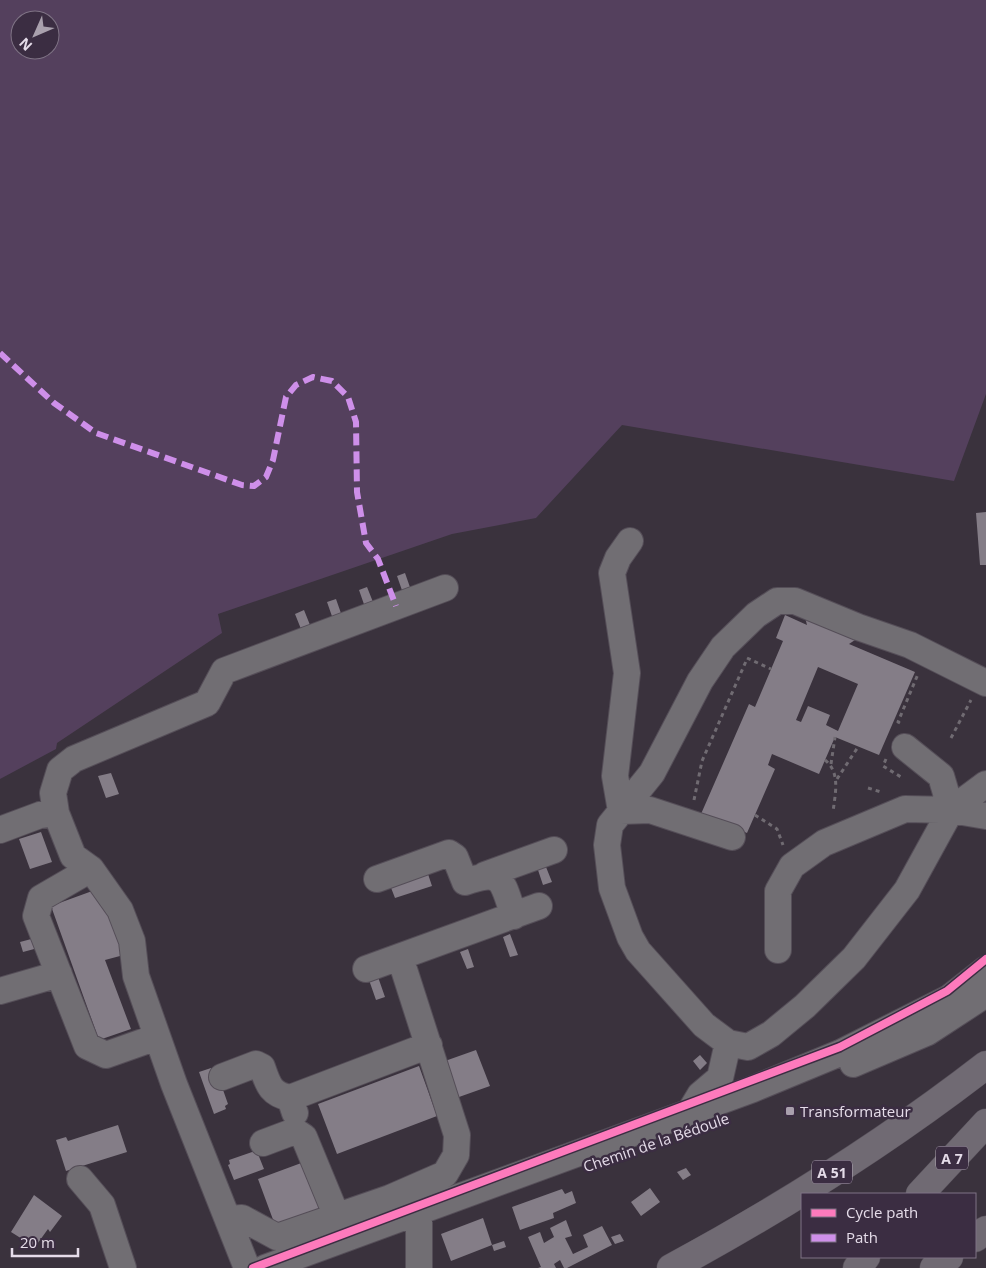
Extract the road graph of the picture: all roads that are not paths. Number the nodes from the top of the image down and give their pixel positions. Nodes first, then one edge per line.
1 (630, 541) dead end
2 (445, 588) dead end
3 (984, 681) edge
4 (905, 747) dead end
5 (986, 784) edge
6 (951, 810) junction
7 (621, 811) junction
8 (56, 814) junction
9 (986, 816) edge
10 (0, 830) edge
11 (732, 837) dead end
12 (554, 850) dead end
13 (91, 869) junction
14 (485, 875) junction
15 (377, 879) dead end
16 (539, 906) dead end
17 (514, 916) junction
18 (778, 950) dead end
19 (400, 957) junction
20 (366, 969) dead end
21 (986, 969) edge
22 (59, 974) junction
23 (0, 991) edge
24 (986, 994) edge
25 (157, 1036) junction
26 (728, 1043) junction
27 (429, 1045) junction
28 (986, 1064) edge
29 (222, 1077) dead end
30 (290, 1098) junction
31 (692, 1121) junction
32 (986, 1123) edge
33 (304, 1137) junction
34 (264, 1143) dead end
35 (80, 1179) dead end
36 (921, 1193) edge
37 (338, 1216) junction
38 (228, 1219) junction
39 (418, 1220) junction
40 (865, 1258) edge
41 (948, 1258) edge
42 (123, 1268) edge
43 (247, 1268) edge
44 (265, 1268) edge
45 (315, 1268) edge
46 (419, 1268) edge
47 (671, 1268) edge
48 (857, 1268) edge
49 (934, 1268) edge

1 - 7 street
2 - 8 street
3 - 7 street
4 - 6 street
5 - 6 street
6 - 9 street
6 - 18 street
6 - 26 street
7 - 11 street
7 - 26 street
8 - 10 street
8 - 13 street
12 - 14 street
13 - 22 street
13 - 25 street
14 - 15 street
14 - 17 street
16 - 17 street
17 - 19 street
19 - 20 street
19 - 27 street
21 - 31 street, Chemin de la Bédoule
22 - 23 street
22 - 25 street
24 - 31 street, Chemin de la Bédoule
25 - 38 street
26 - 31 street
27 - 30 street
27 - 37 street
28 - 47 highway, A 51
29 - 30 street
30 - 33 street
31 - 39 street, Chemin de la Bédoule
32 - 36 highway, A 7
33 - 34 street
33 - 37 street
35 - 42 street
37 - 38 street
38 - 43 street
39 - 44 street, Chemin de la Bédoule
39 - 45 street, Chemin de la Bédoule
39 - 46 street
40 - 48 highway
41 - 49 highway

